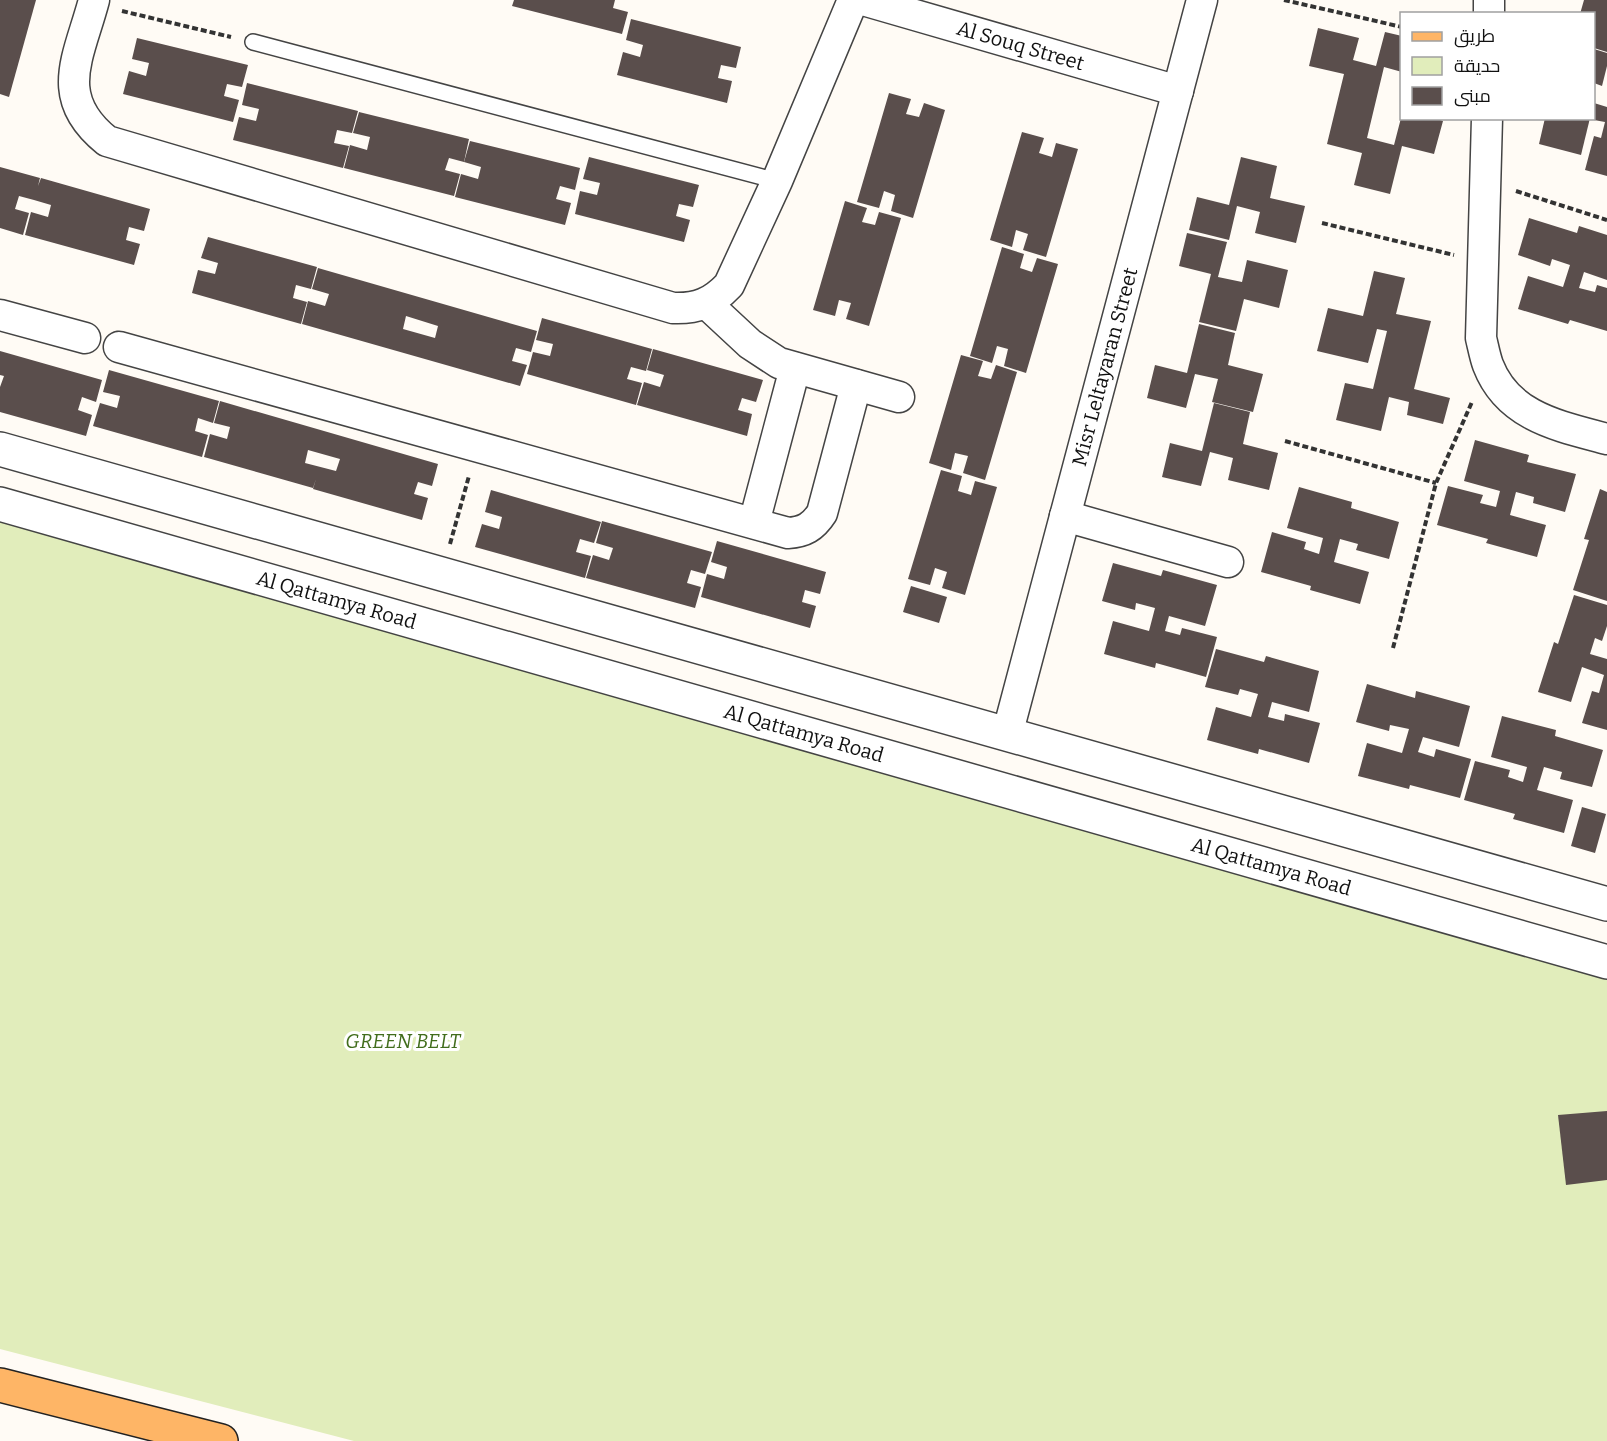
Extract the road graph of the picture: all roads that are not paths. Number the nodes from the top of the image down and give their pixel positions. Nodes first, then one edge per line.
1 (853, 0) edge
2 (863, 0) edge
3 (1202, 0) edge
4 (93, 2) edge
5 (253, 42) road end
6 (1178, 91) junction
7 (1487, 120) edge
8 (777, 182) junction
9 (707, 304) junction
10 (0, 315) edge
11 (85, 338) dead end
12 (119, 347) dead end
13 (795, 368) junction
14 (856, 385) junction
15 (900, 397) dead end
16 (1607, 439) edge
17 (0, 449) edge
18 (0, 504) edge
19 (1065, 516) junction
20 (754, 523) junction
21 (1228, 562) dead end
22 (1007, 735) junction
23 (1607, 904) edge
24 (1607, 962) edge
25 (0, 1385) edge
26 (221, 1441) edge

1 - 8 street
2 - 6 street, Al Souq Street
3 - 6 street, Misr Leltayaran Street
4 - 9 street
5 - 8 lane
6 - 19 street, Misr Leltayaran Street
7 - 16 street
8 - 9 street
9 - 13 street
10 - 11 street
12 - 20 street
13 - 14 street
13 - 20 street
14 - 15 street
14 - 20 street
17 - 22 street
18 - 24 street, Al Qattamya Road
19 - 21 street
19 - 22 street, Misr Leltayaran Street
22 - 23 street
25 - 26 main road

